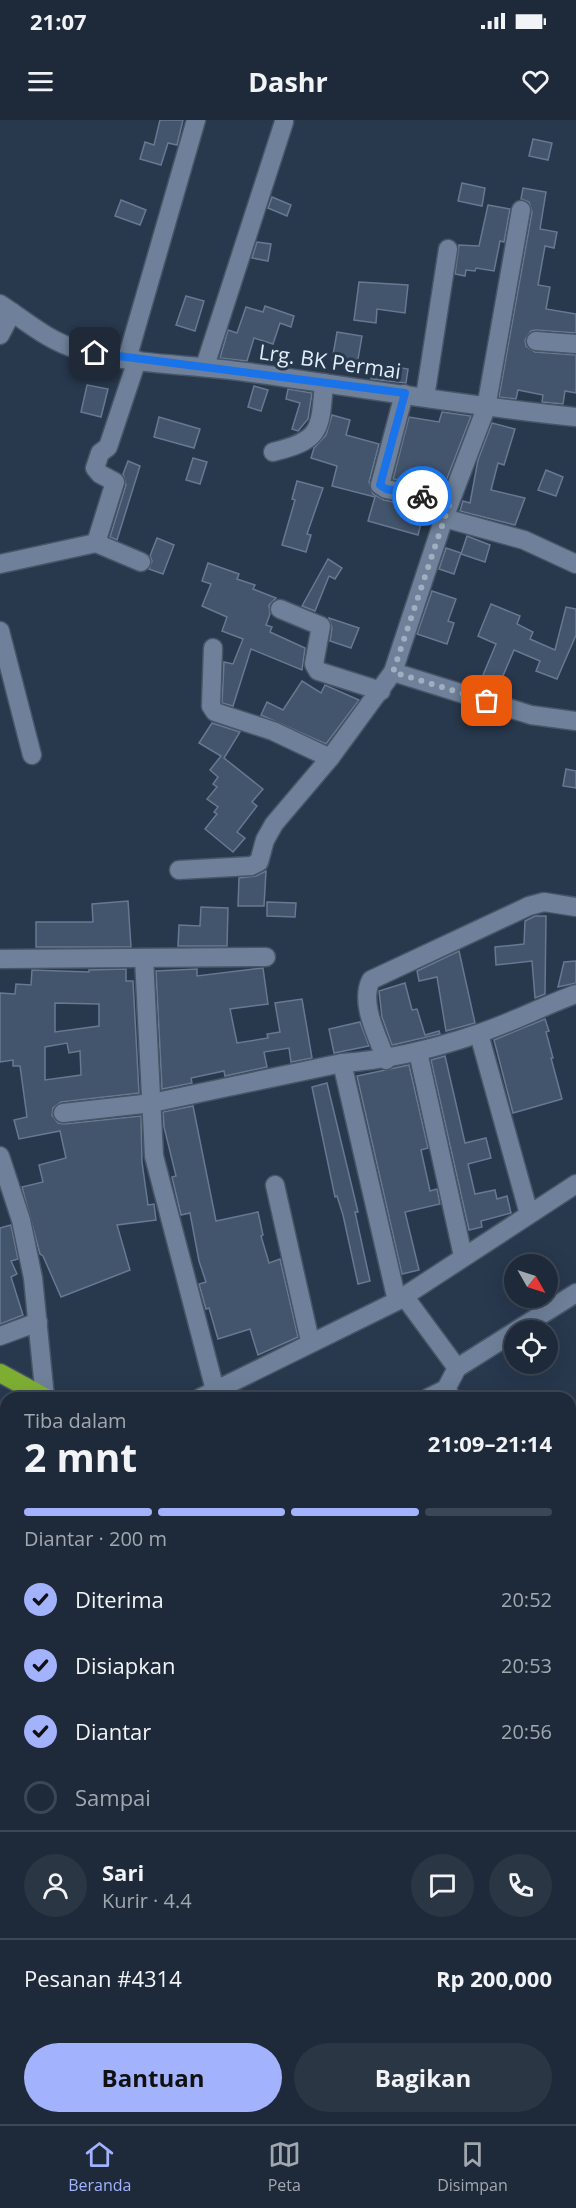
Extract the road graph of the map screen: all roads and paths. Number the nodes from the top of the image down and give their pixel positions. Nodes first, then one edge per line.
1 (196, 120) edge
2 (284, 122) dead end
3 (521, 210) dead end
4 (448, 249) dead end
5 (6, 308) edge
6 (0, 335) edge
7 (536, 341) dead end
8 (576, 345) edge
9 (132, 360) junction
10 (205, 366) junction
11 (324, 383) junction
12 (405, 393) junction
13 (425, 397) junction
14 (486, 408) junction
15 (576, 417) edge
16 (273, 452) dead end
17 (447, 510) junction
18 (96, 543) junction
19 (141, 562) dead end
20 (0, 564) edge
21 (576, 564) edge
22 (280, 609) dead end
23 (0, 631) edge
24 (213, 648) dead end
25 (393, 672) junction
26 (381, 691) junction
27 (576, 721) edge
28 (32, 755) dead end
29 (330, 758) junction
30 (179, 870) dead end
31 (576, 907) edge
32 (266, 957) dead end
33 (144, 958) junction
34 (0, 959) edge
35 (576, 994) edge
36 (479, 1034) junction
37 (418, 1052) junction
38 (386, 1060) junction
39 (342, 1063) junction
40 (152, 1102) junction
41 (63, 1113) dead end
42 (0, 1156) edge
43 (576, 1184) edge
44 (275, 1185) dead end
45 (529, 1214) junction
46 (463, 1256) junction
47 (576, 1293) edge
48 (400, 1298) junction
49 (533, 1320) edge
50 (38, 1322) junction
51 (0, 1336) edge
52 (504, 1338) edge
53 (310, 1341) junction
54 (456, 1368) junction
55 (0, 1373) edge
56 (34, 1392) edge
57 (44, 1392) edge
58 (207, 1392) edge
59 (211, 1392) edge
60 (449, 1392) edge

1 - 9 street
2 - 10 street
3 - 14 street
4 - 13 street
5 - 6 street
5 - 9 street, Lrg. BK Permai
7 - 8 street
9 - 10 street, Lrg. BK Permai
9 - 18 street
10 - 11 street, Lrg. BK Permai
11 - 12 street, Lrg. BK Permai
11 - 16 street
12 - 13 street, Lrg. BK Permai
12 - 17 street
13 - 14 street, Lrg. BK Permai
14 - 15 street, Lrg. BK Permai
14 - 17 street
17 - 21 street
17 - 25 street
18 - 19 street
18 - 20 street
22 - 26 street
23 - 28 street
24 - 29 street
25 - 26 street
25 - 27 street
26 - 29 street
29 - 30 street
31 - 38 street
32 - 33 street
33 - 34 street
33 - 40 street
35 - 36 street
36 - 37 street
36 - 45 street
37 - 38 street
37 - 46 street
38 - 39 street
39 - 40 street
39 - 48 street
40 - 41 street
40 - 58 street
42 - 50 street
43 - 45 street
44 - 53 street
45 - 46 street
46 - 48 street
47 - 49 street
48 - 53 street
48 - 54 street
50 - 51 street
50 - 57 street
52 - 54 street
53 - 59 street
54 - 60 street
55 - 56 highway

